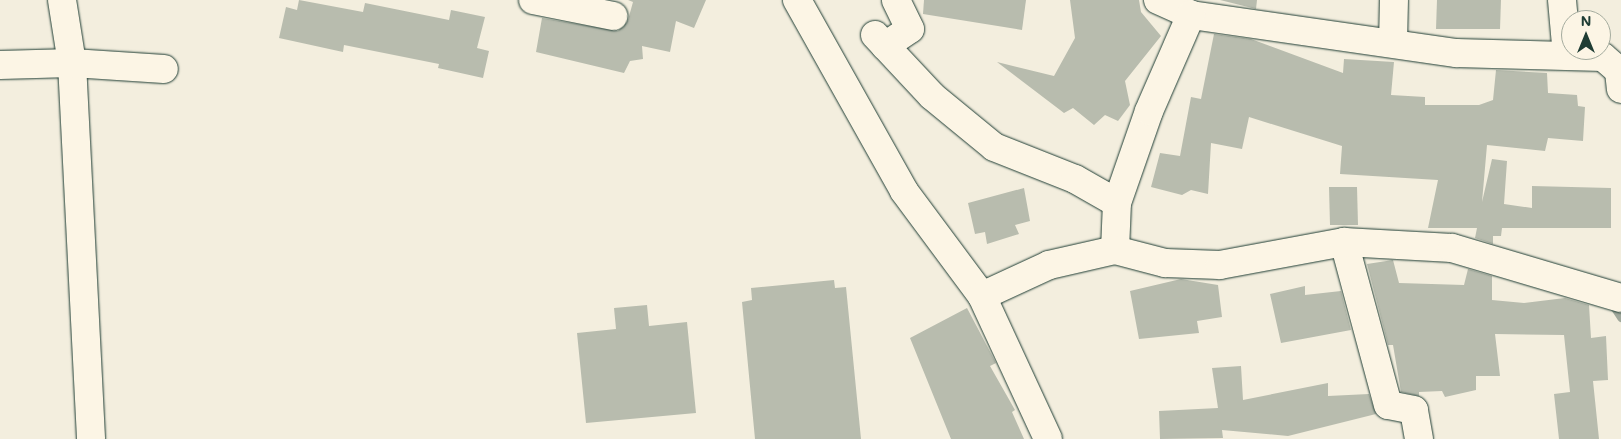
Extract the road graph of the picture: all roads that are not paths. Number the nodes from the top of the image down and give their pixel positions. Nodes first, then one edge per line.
1 (62, 0) edge
2 (533, 0) edge
3 (797, 0) edge
4 (896, 0) edge
5 (1158, 0) edge
6 (1394, 0) edge
7 (1191, 15) junction
8 (613, 18) edge
9 (1393, 43) junction
10 (1561, 56) edge
11 (1606, 60) edge
12 (72, 63) junction
13 (0, 66) edge
14 (164, 69) dead end
15 (1618, 72) edge
16 (1117, 203) junction
17 (1344, 242) junction
18 (1115, 250) junction
19 (982, 296) junction
20 (1621, 298) edge
21 (91, 439) edge
22 (1048, 439) edge
23 (1419, 439) edge

1 - 12 street
2 - 8 street
3 - 19 street
4 - 16 street
5 - 7 street
6 - 9 street
7 - 9 street
7 - 16 street
9 - 10 street
11 - 15 street
12 - 13 street
12 - 14 street
12 - 21 street
16 - 18 street
17 - 18 street
17 - 20 street
17 - 23 street
18 - 19 street
19 - 22 street

